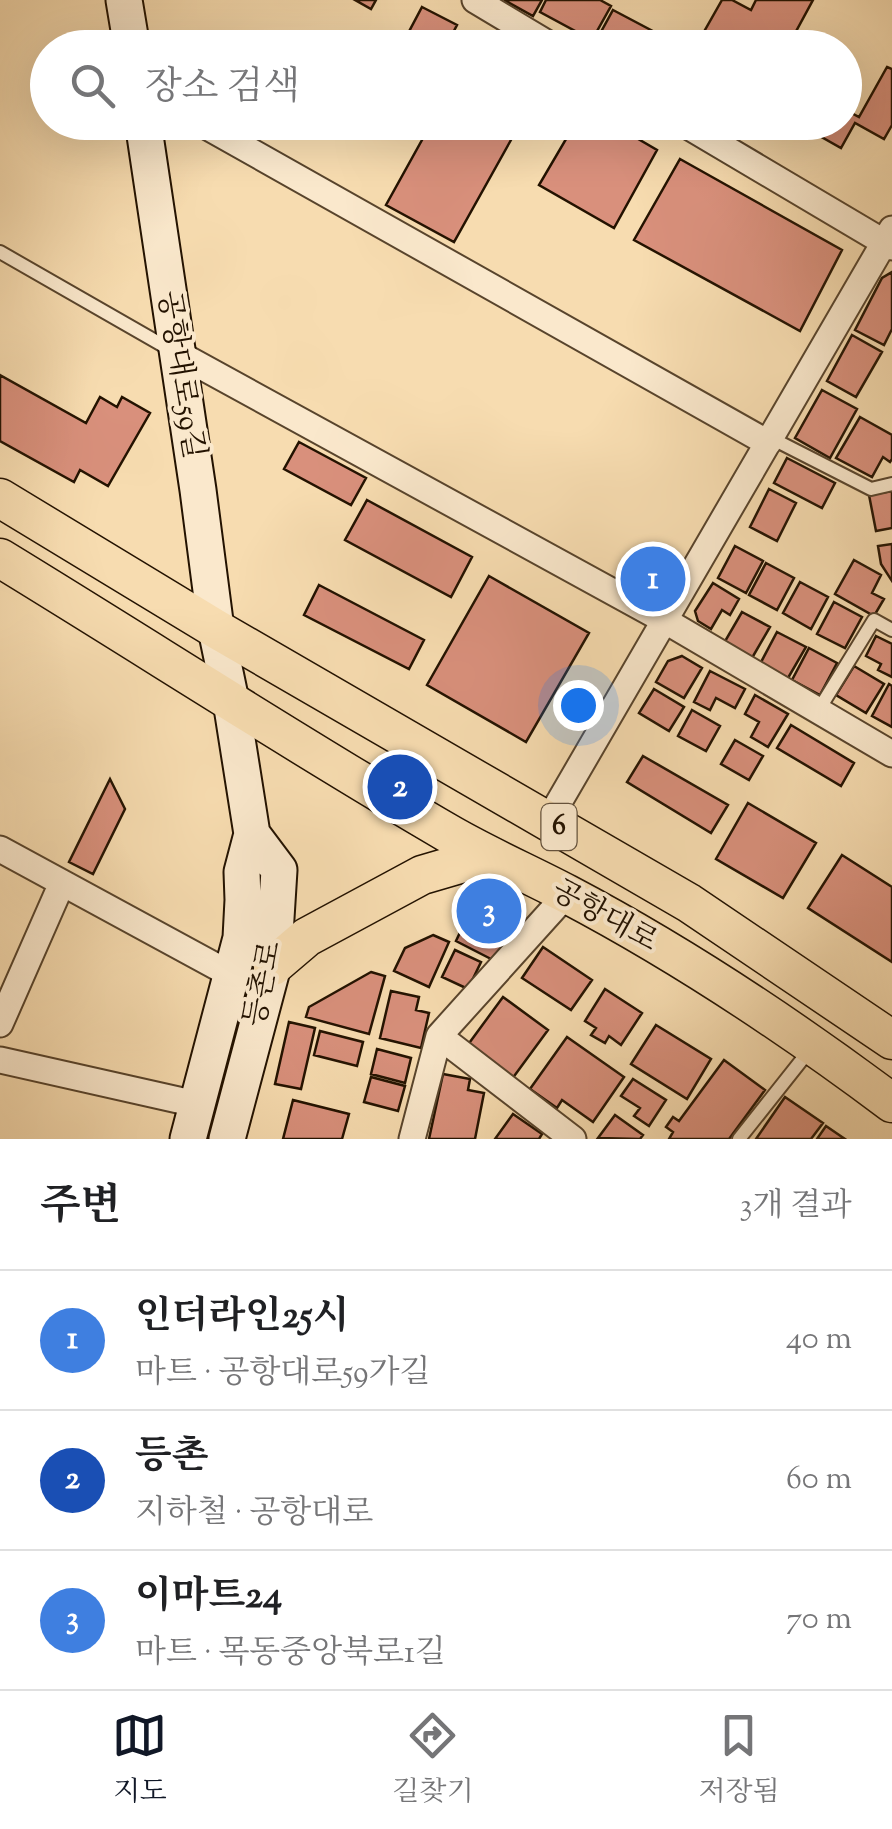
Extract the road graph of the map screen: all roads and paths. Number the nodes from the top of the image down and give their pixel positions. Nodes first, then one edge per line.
1 (124, 0) edge
2 (475, 0) edge
3 (129, 30) edge
4 (525, 30) edge
5 (146, 140) edge
6 (231, 140) edge
7 (713, 140) edge
8 (889, 240) edge
9 (0, 252) edge
10 (177, 353) junction
11 (770, 440) junction
12 (892, 484) edge
13 (0, 498) edge
14 (0, 558) edge
15 (664, 620) junction
16 (216, 629) junction
17 (892, 630) edge
18 (231, 701) junction
19 (818, 711) junction
20 (892, 754) edge
21 (548, 821) junction
22 (252, 834) junction
23 (0, 848) edge
24 (487, 856) junction
25 (62, 882) junction
26 (566, 894) junction
27 (273, 966) junction
28 (230, 974) junction
29 (0, 1024) edge
30 (439, 1036) junction
31 (892, 1040) edge
32 (814, 1044) junction
33 (0, 1060) edge
34 (892, 1103) edge
35 (196, 1104) junction
36 (188, 1139) edge
37 (228, 1139) edge
38 (412, 1139) edge
39 (573, 1139) edge
40 (739, 1139) edge

1 - 3 main road
2 - 4 street
5 - 10 main road, 공항대로59길
6 - 11 street
7 - 8 street
8 - 11 street
9 - 10 lane
10 - 15 street
10 - 16 main road, 공항대로59길
11 - 12 lane
11 - 15 street
13 - 16 main road, 공항대로 / 6
14 - 18 main road, 공항대로 / 6
15 - 19 street
15 - 21 street
16 - 18 main road, 등촌로
16 - 21 main road, 공항대로 / 6
17 - 19 lane
18 - 22 main road, 등촌로
18 - 24 main road, 공항대로 / 6
19 - 20 street
21 - 31 main road, 공항대로 / 6
22 - 27 main road, 등촌로
22 - 28 main road, 등촌로
23 - 25 street
24 - 26 main road, 공항대로 / 6
24 - 27 main road
25 - 28 street
25 - 29 street
26 - 30 street
26 - 32 main road, 공항대로 / 6
27 - 37 main road, 등촌로
28 - 35 main road, 등촌로
30 - 38 street
30 - 39 street
32 - 34 main road, 공항대로 / 6
32 - 40 lane
33 - 35 street
35 - 36 main road, 등촌로

